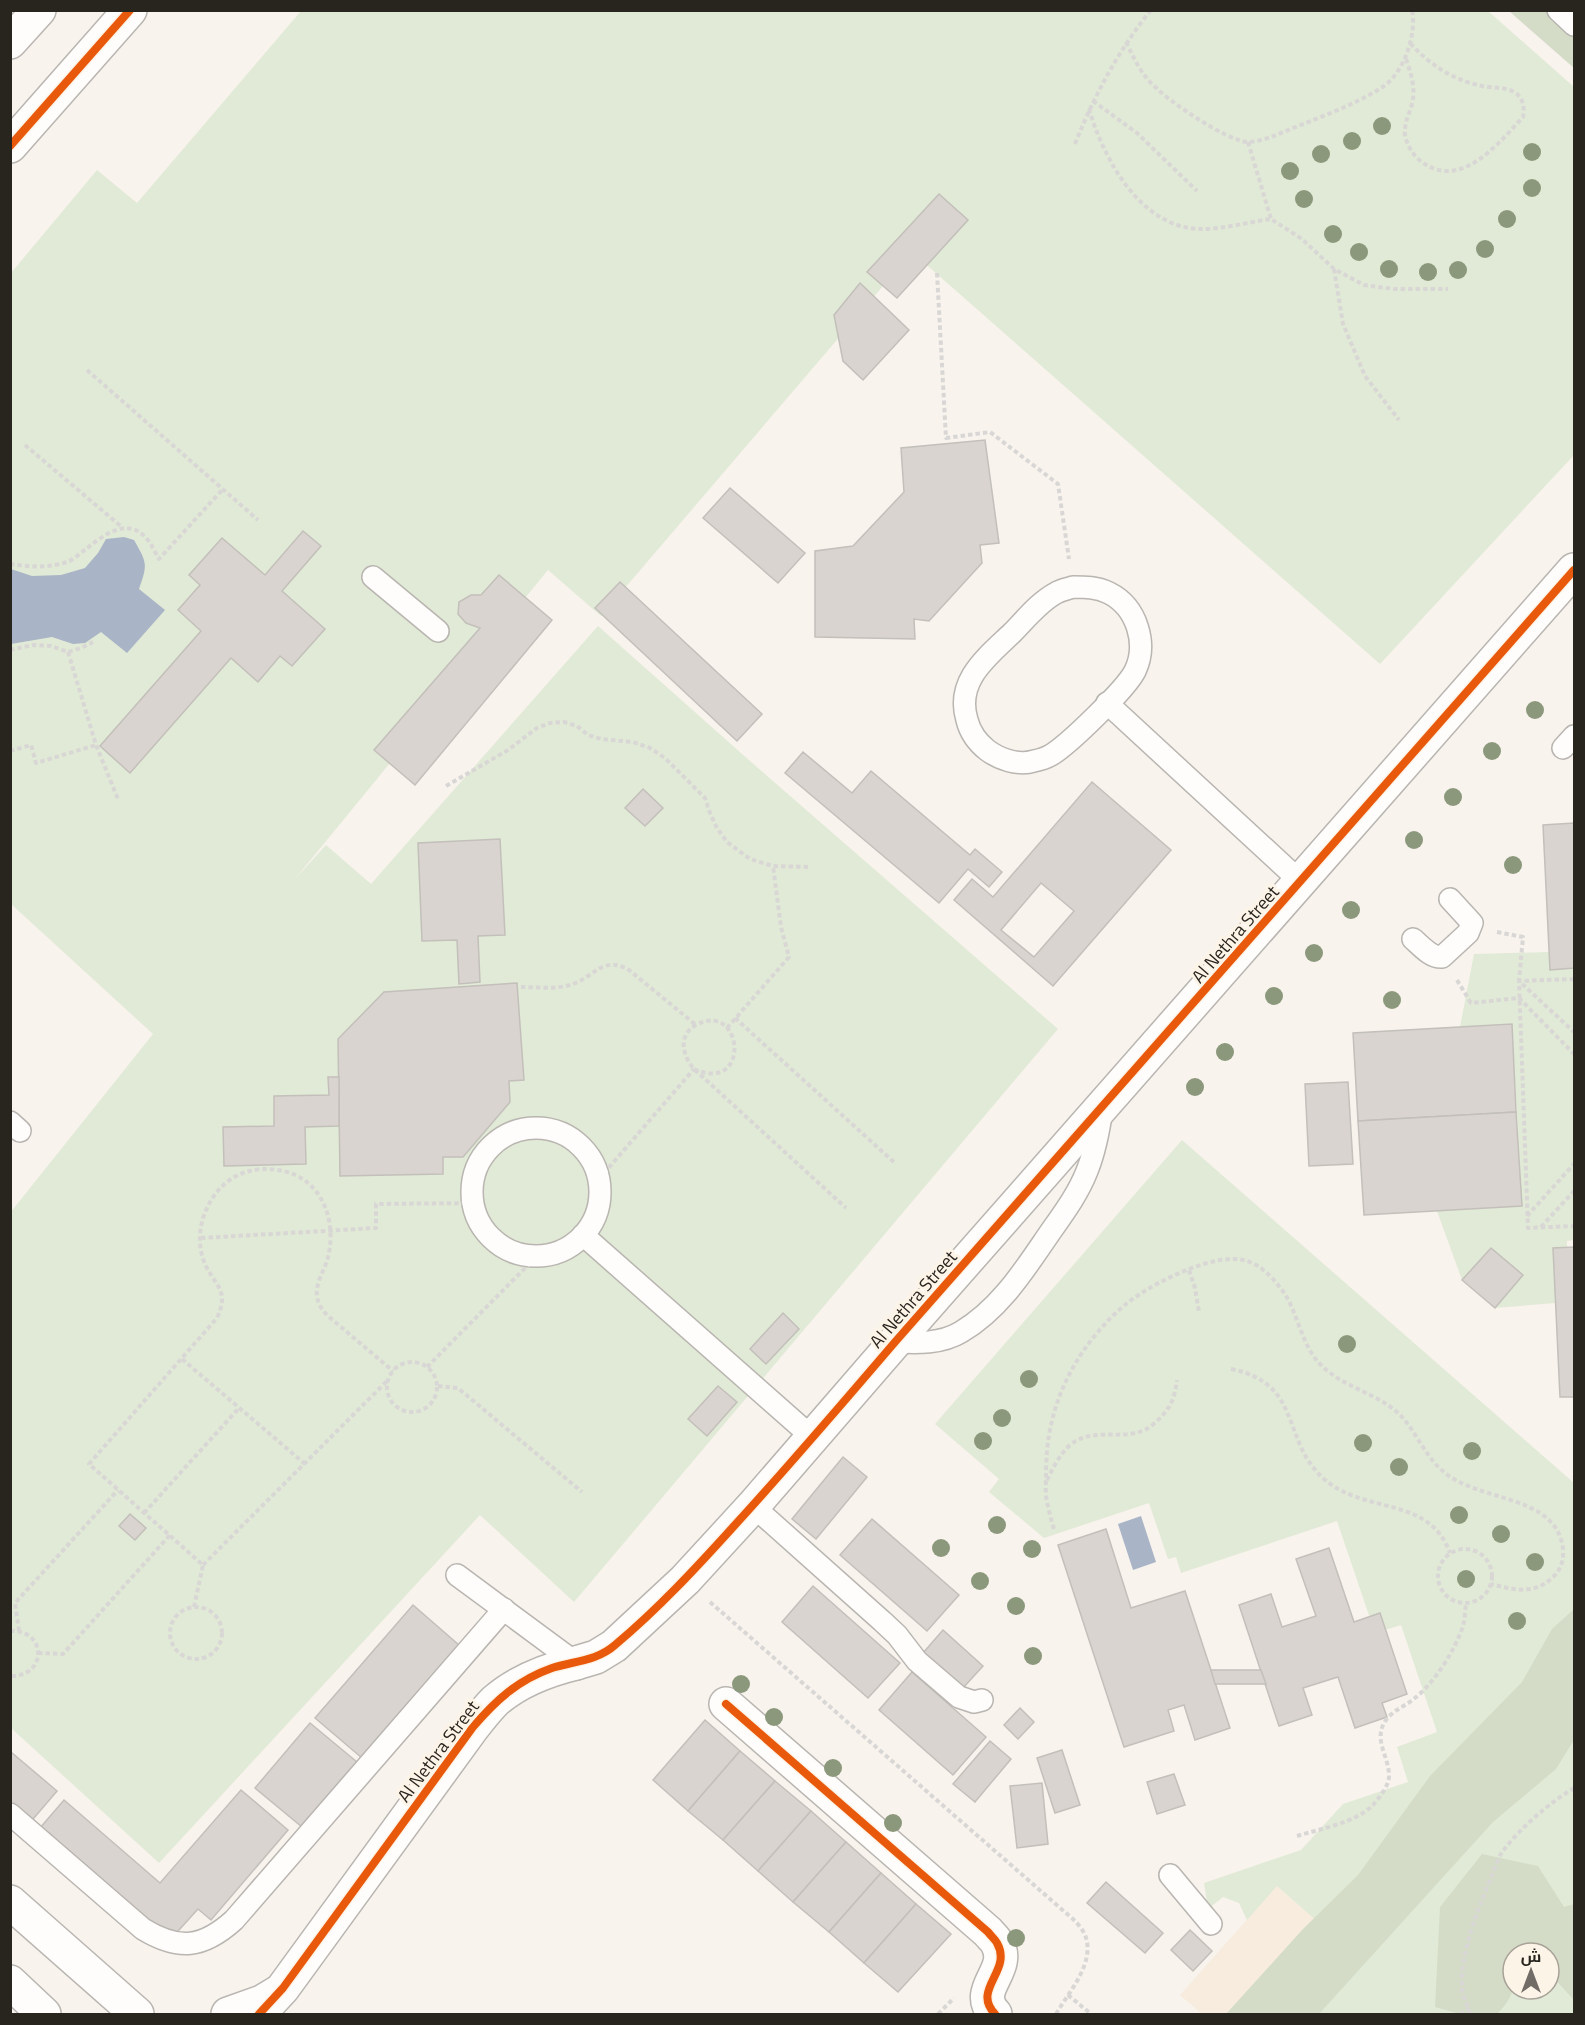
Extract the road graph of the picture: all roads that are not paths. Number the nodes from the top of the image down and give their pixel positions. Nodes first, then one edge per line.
1 (39, 10) edge
2 (130, 10) edge
3 (1558, 10) edge
4 (1575, 25) edge
5 (10, 42) edge
6 (10, 146) edge
7 (1575, 570) edge
8 (373, 577) dead end
9 (438, 632) dead end
10 (1107, 703) junction
11 (1300, 882) junction
12 (1450, 899) dead end
13 (1413, 939) dead end
14 (1103, 1106) junction
15 (584, 1235) junction
16 (895, 1342) junction
17 (813, 1438) junction
18 (753, 1506) junction
19 (457, 1575) dead end
20 (504, 1609) junction
21 (576, 1663) junction
22 (982, 1700) dead end
23 (726, 1704) dead end
24 (10, 1814) edge
25 (1170, 1875) dead end
26 (10, 1902) edge
27 (1211, 1924) dead end
28 (10, 1982) edge
29 (283, 1988) junction
30 (128, 2006) edge
31 (44, 2014) edge
32 (162, 2014) edge
33 (228, 2014) edge
34 (259, 2014) edge
35 (995, 2014) edge

1 - 5 street
2 - 6 street
3 - 4 lane
7 - 11 street, Al Nethra Street
8 - 9 lane
10 - 10 lane
10 - 11 lane
11 - 14 street, Al Nethra Street
12 - 13 lane
14 - 16 street, Al Nethra Street
14 - 16 lane
15 - 15 lane
15 - 17 lane
16 - 17 street, Al Nethra Street
17 - 18 street, Al Nethra Street
18 - 21 street, Al Nethra Street
18 - 22 lane
19 - 20 lane
20 - 21 lane
20 - 24 lane
21 - 29 street, Al Nethra Street
23 - 35 street
25 - 27 lane
26 - 30 street
28 - 31 street
29 - 33 street
29 - 34 street, Al Nethra Street
30 - 32 street

